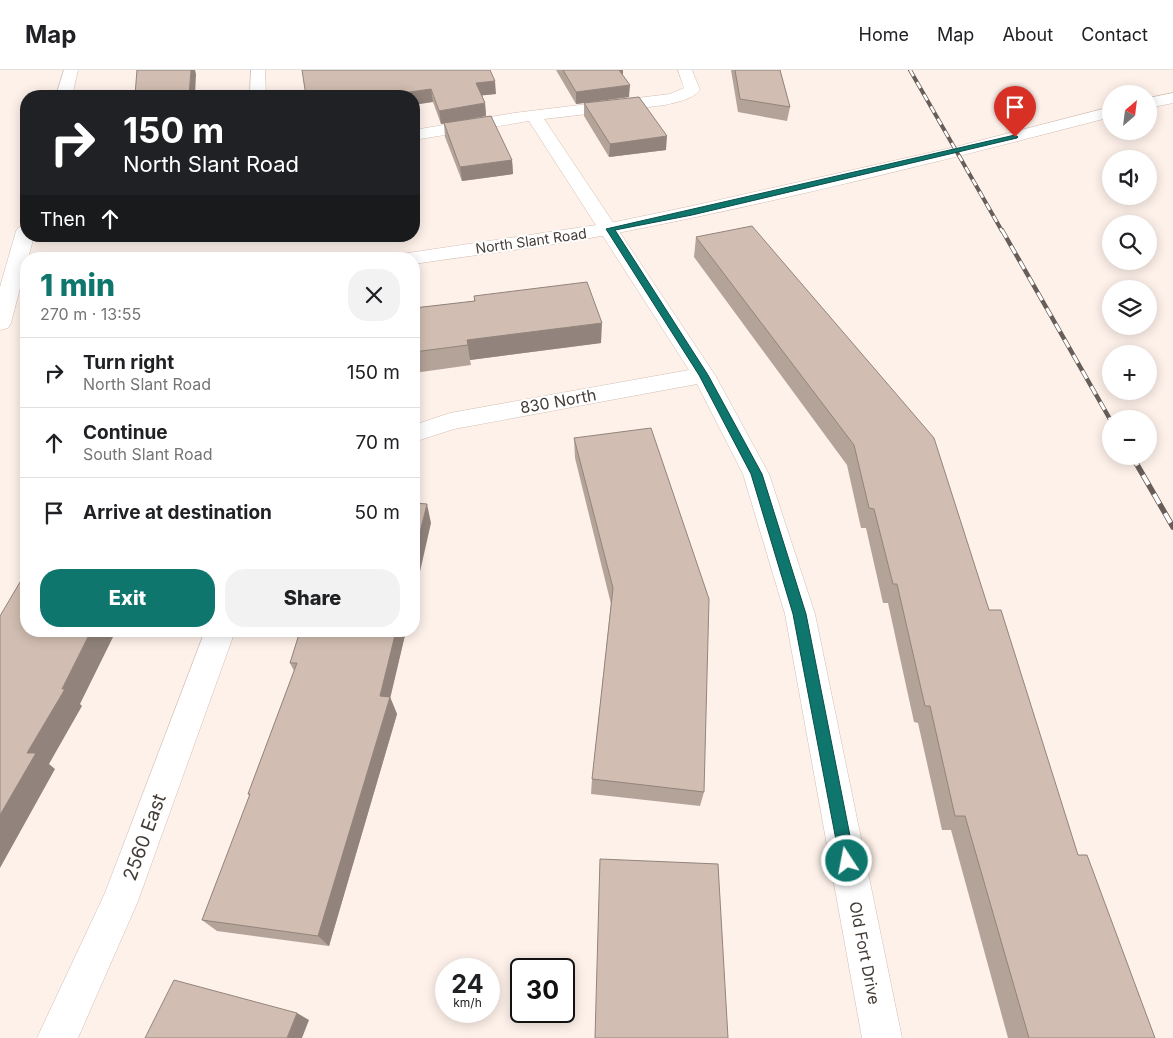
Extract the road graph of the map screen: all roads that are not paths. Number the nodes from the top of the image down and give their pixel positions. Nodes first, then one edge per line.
1 (71, 70) edge
2 (258, 70) edge
3 (685, 70) edge
4 (66, 90) edge
5 (258, 90) edge
6 (1173, 98) edge
7 (1158, 101) edge
8 (1102, 114) edge
9 (534, 116) junction
10 (420, 134) edge
11 (610, 229) junction
12 (20, 252) edge
13 (420, 257) edge
14 (20, 315) edge
15 (1, 320) edge
16 (704, 375) junction
17 (420, 432) edge
18 (218, 637) edge
19 (57, 1038) edge
20 (882, 1038) edge

1 - 4 street
2 - 5 street
3 - 9 street
6 - 7 street
8 - 11 street, North Slant Road
9 - 10 street
9 - 11 street, Old Fort Drive
11 - 13 street, North Slant Road
11 - 16 street, Old Fort Drive
12 - 15 street
14 - 15 street
16 - 17 street, 830 North
16 - 20 street, Old Fort Drive
18 - 19 street, 2560 East

